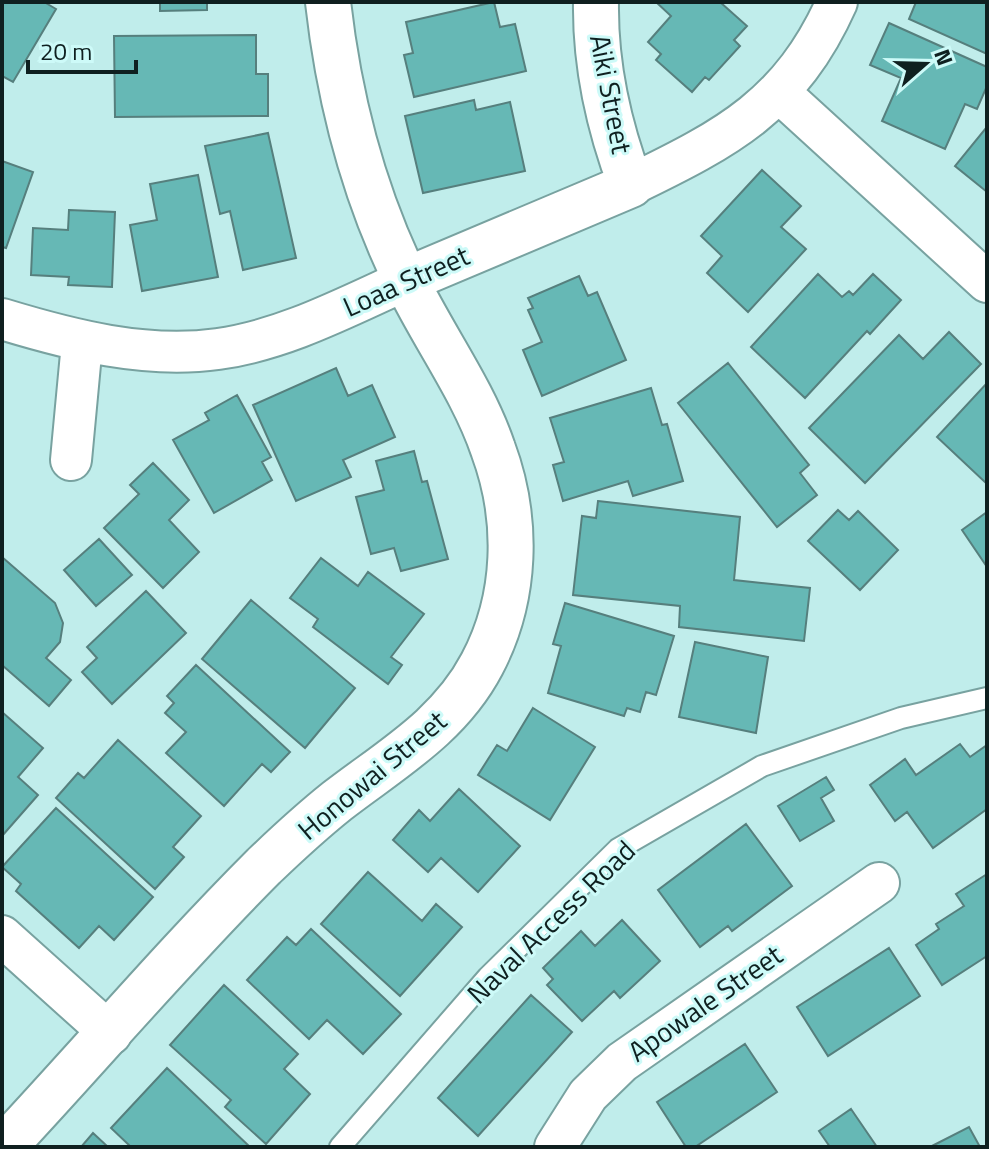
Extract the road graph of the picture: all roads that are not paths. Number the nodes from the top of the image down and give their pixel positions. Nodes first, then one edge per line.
1 (328, 2) edge
2 (596, 2) edge
3 (837, 2) edge
4 (780, 93) junction
5 (631, 185) junction
6 (406, 280) junction
7 (987, 282) edge
8 (2, 319) edge
9 (82, 343) junction
10 (71, 460) dead end
11 (987, 698) edge
12 (879, 883) dead end
13 (2, 936) edge
14 (111, 1034) junction
15 (4, 1147) edge
16 (340, 1147) edge
17 (555, 1147) edge

1 - 6 street, Honowai Street
2 - 5 street, Aiki Street
3 - 4 street, Loaa Street
4 - 5 street, Loaa Street
4 - 7 street
5 - 6 street, Loaa Street
6 - 9 street, Loaa Street
6 - 14 street, Honowai Street
8 - 9 street, Loaa Street
9 - 10 street
11 - 16 lane, Naval Access Road
12 - 17 street, Apowale Street
13 - 14 street
14 - 15 street, Honowai Street

